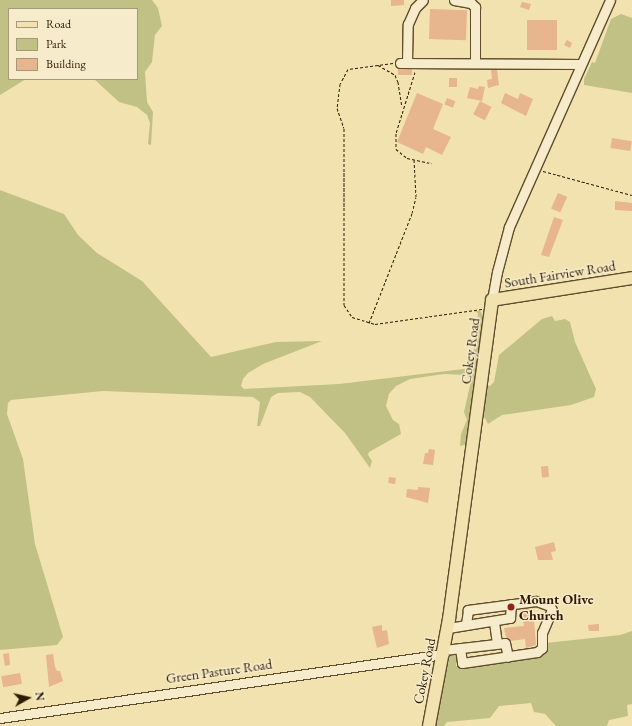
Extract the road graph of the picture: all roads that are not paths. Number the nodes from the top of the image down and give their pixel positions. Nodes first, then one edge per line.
1 (423, 0) edge
2 (454, 0) edge
3 (610, 0) edge
4 (475, 63) junction
5 (581, 64) junction
6 (632, 278) edge
7 (491, 305) junction
8 (511, 604) junction
9 (494, 622) junction
10 (466, 626) junction
11 (448, 628) junction
12 (501, 643) junction
13 (460, 648) junction
14 (443, 652) junction
15 (508, 657) junction
16 (0, 718) edge
17 (429, 726) edge

1 - 4 street
2 - 4 street
3 - 5 street, Cokey Road
4 - 5 street
5 - 7 street, Cokey Road
6 - 7 main road, South Fairview Road
7 - 11 main road, Cokey Road
8 - 9 street
8 - 10 street
8 - 15 street
9 - 10 street
9 - 12 street
10 - 11 street
11 - 14 main road, Cokey Road
12 - 13 street, Green Pasture Road
12 - 15 street
13 - 14 street, Green Pasture Road
13 - 15 street
14 - 16 street, Green Pasture Road
14 - 17 main road, Cokey Road

